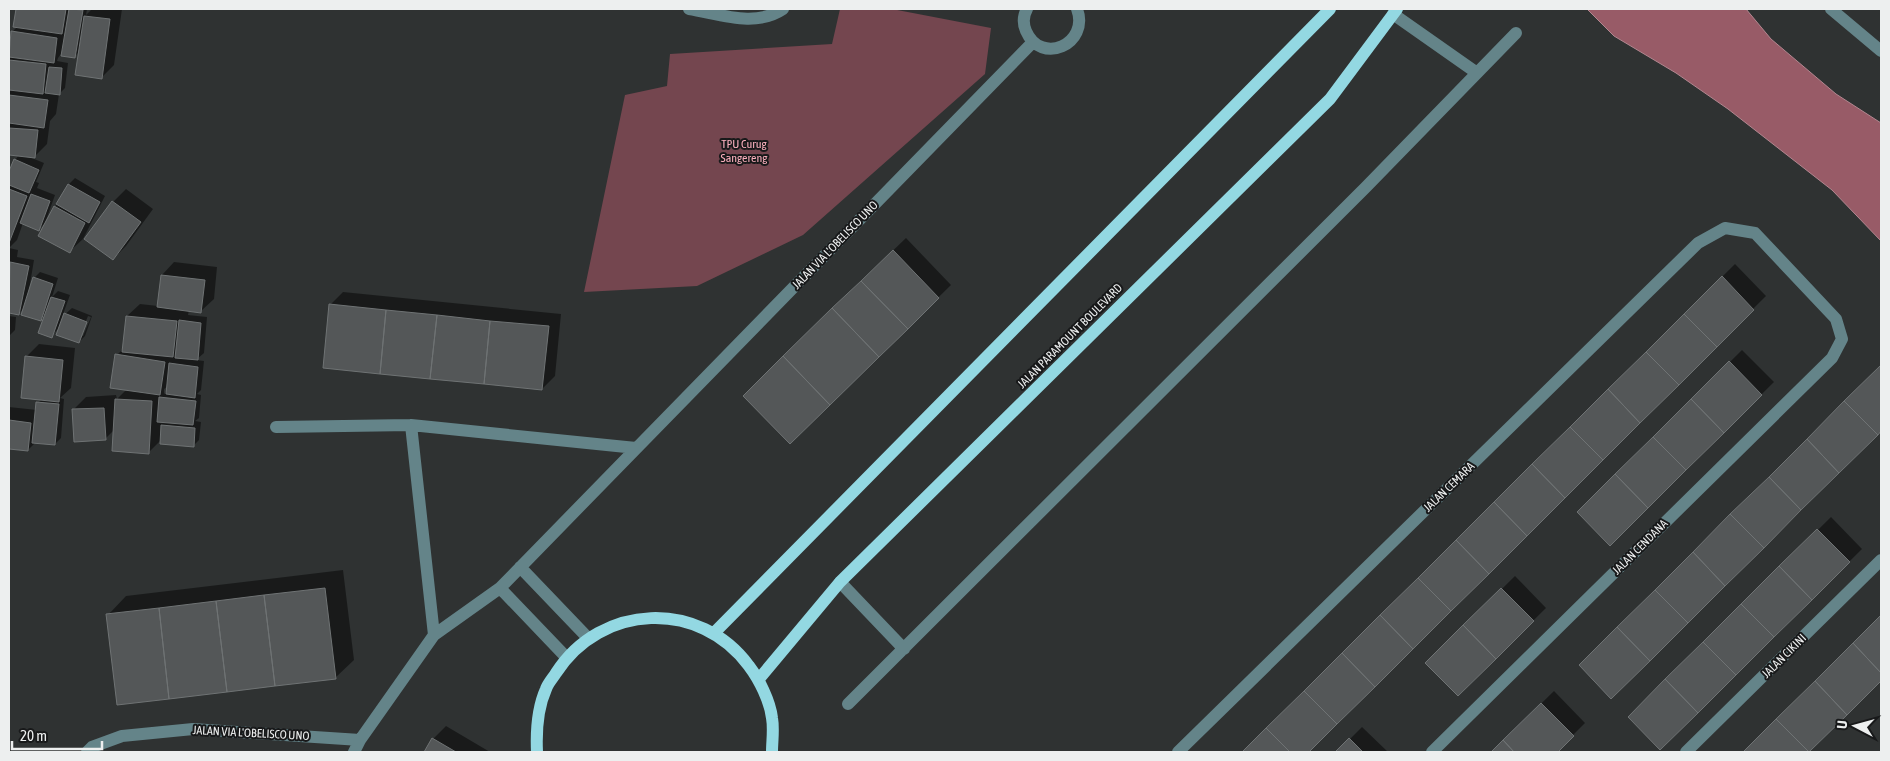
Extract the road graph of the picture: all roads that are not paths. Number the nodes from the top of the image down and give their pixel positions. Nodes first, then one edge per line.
1 (689, 9) edge
2 (783, 9) edge
3 (1078, 9) edge
4 (1329, 9) edge
5 (1831, 9) edge
6 (1025, 10) edge
7 (1395, 11) edge
8 (1516, 33) dead end
9 (1033, 42) junction
10 (1881, 51) edge
11 (1477, 74) junction
12 (1725, 228) joint
13 (412, 425) junction
14 (276, 427) dead end
15 (636, 448) junction
16 (1881, 560) edge
17 (520, 567) junction
18 (840, 582) junction
19 (500, 588) junction
20 (714, 633) junction
21 (434, 634) junction
22 (588, 638) junction
23 (904, 649) junction
24 (566, 658) junction
25 (759, 679) junction
26 (848, 704) dead end
27 (360, 740) junction
28 (87, 752) edge
29 (354, 752) edge
30 (538, 752) edge
31 (772, 752) edge
32 (1178, 752) edge
33 (1432, 752) edge
34 (1686, 752) edge

1 - 2 street
3 - 9 street
4 - 20 main road
5 - 10 street
6 - 9 street
7 - 11 street
7 - 18 main road, JALAN PARAMOUNT BOULEVARD
8 - 11 street
9 - 15 street, JALAN VIA L'OBELISCO UNO
11 - 23 street
12 - 32 street, JALAN CEMARA
12 - 33 street, JALAN CENDANA
13 - 14 street
13 - 15 street
13 - 21 street
15 - 17 street, JALAN VIA L'OBELISCO UNO
16 - 34 street, JALAN CIKINI
17 - 19 street, JALAN VIA L'OBELISCO UNO
17 - 22 street
18 - 23 street
18 - 25 main road, JALAN PARAMOUNT BOULEVARD
19 - 21 street, JALAN VIA L'OBELISCO UNO
19 - 24 street
20 - 22 main road
20 - 25 main road
21 - 27 street, JALAN VIA L'OBELISCO UNO
22 - 24 main road
23 - 26 street
24 - 30 main road
25 - 31 main road
27 - 28 street, JALAN VIA L'OBELISCO UNO
27 - 29 street, JALAN VIA L'OBELISCO UNO

